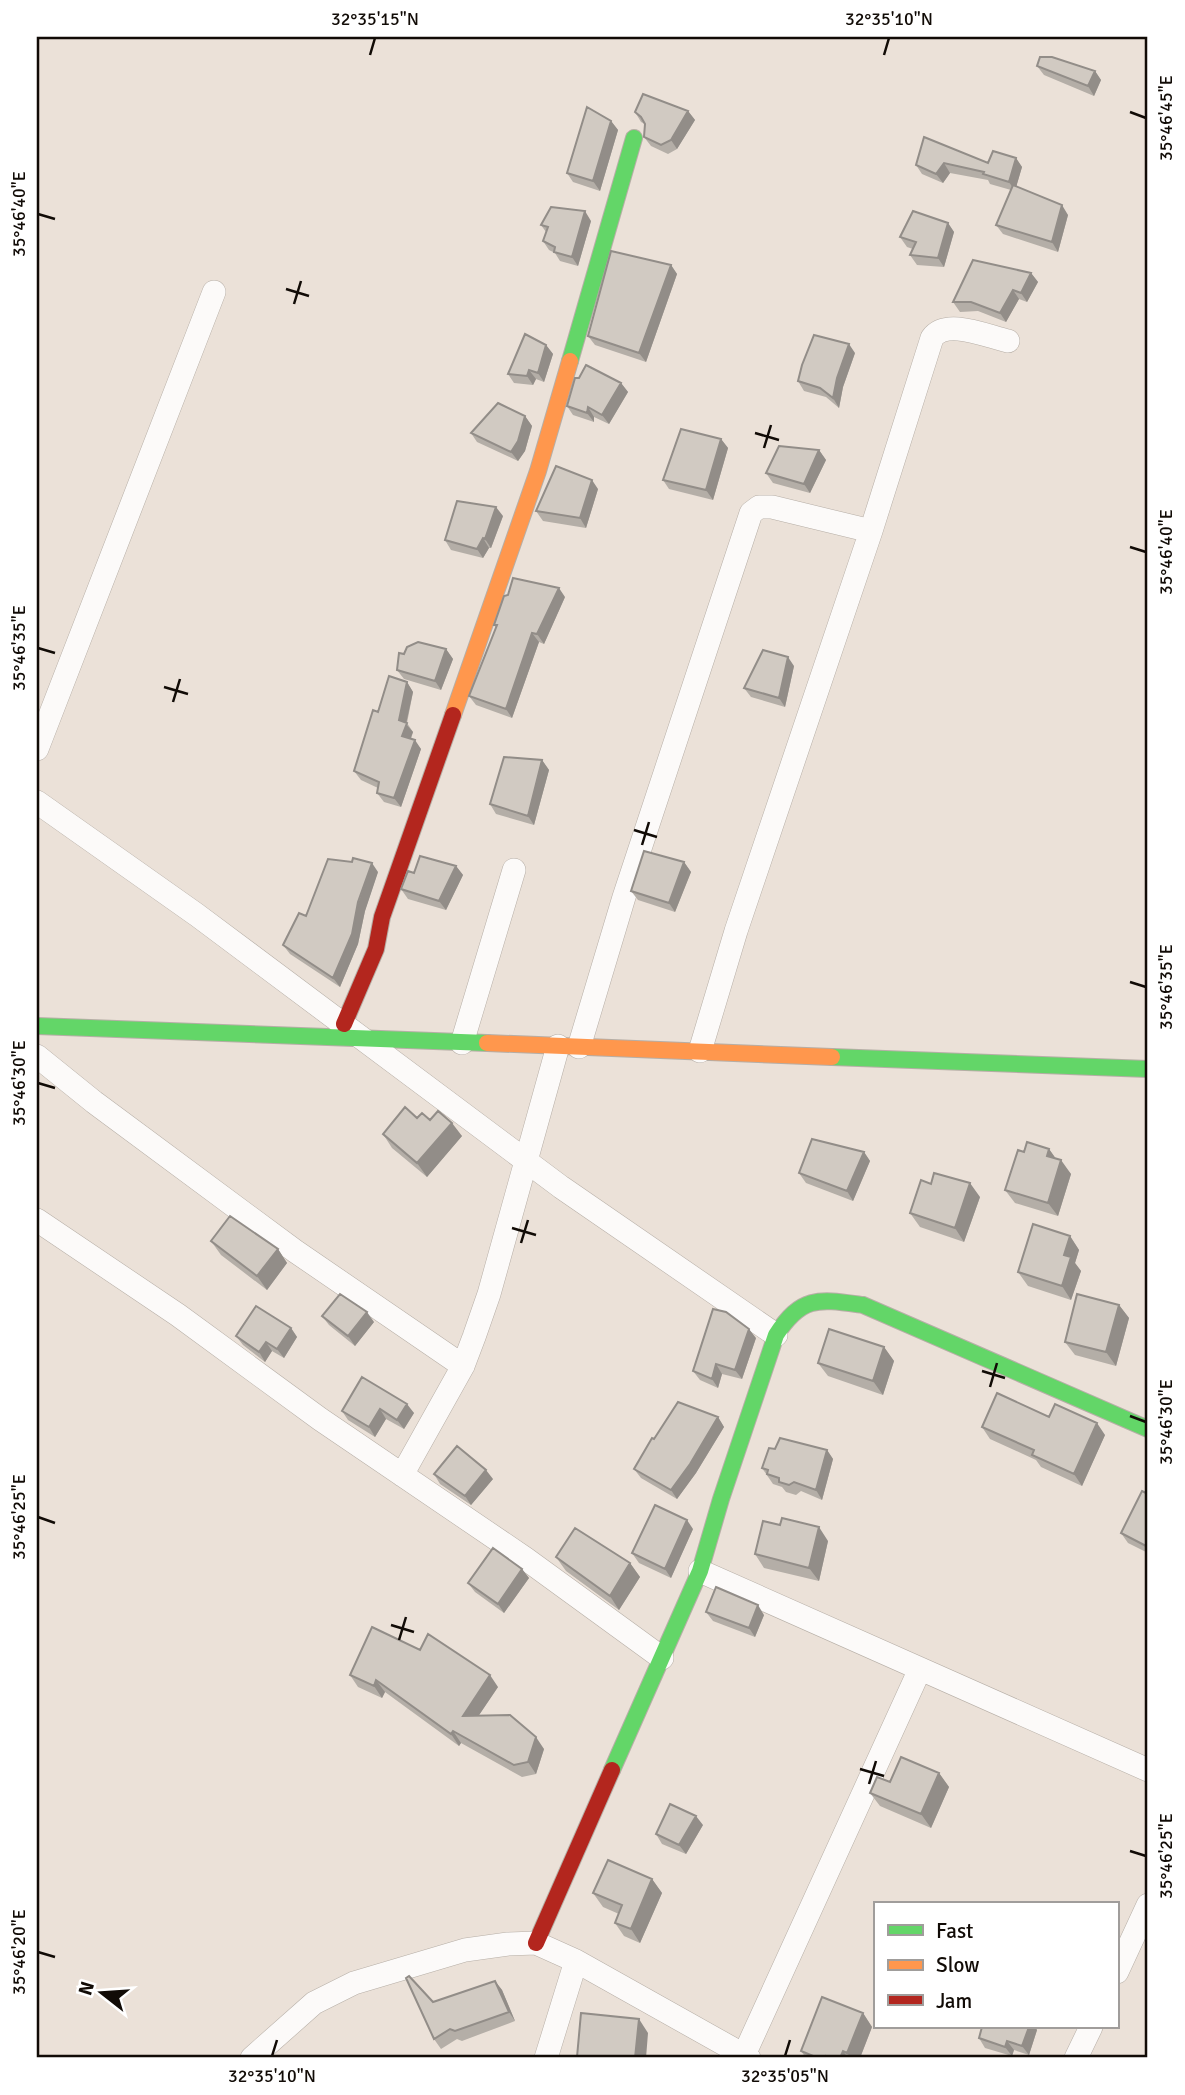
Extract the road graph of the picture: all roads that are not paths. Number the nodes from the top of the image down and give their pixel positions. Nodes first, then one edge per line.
1 (634, 138) dead end
2 (214, 292) dead end
3 (1008, 341) dead end
4 (872, 531) junction
5 (37, 749) edge
6 (37, 802) edge
7 (514, 870) dead end
8 (344, 1024) junction
9 (37, 1026) edge
10 (363, 1039) junction
11 (462, 1043) junction
12 (569, 1047) junction
13 (700, 1051) junction
14 (37, 1056) edge
15 (1148, 1069) edge
16 (526, 1161) junction
17 (37, 1220) edge
18 (776, 1335) junction
19 (463, 1366) junction
20 (1148, 1429) edge
21 (402, 1475) junction
22 (700, 1571) junction
23 (663, 1658) junction
24 (920, 1669) junction
25 (1148, 1770) edge
26 (1148, 1906) edge
27 (536, 1943) junction
28 (576, 1961) junction
29 (1118, 1970) edge
30 (1091, 2028) edge
31 (746, 2057) edge
32 (252, 2058) edge
33 (546, 2058) edge
34 (1076, 2058) edge

1 - 8 street
2 - 5 street
3 - 4 street
4 - 12 street
4 - 13 street
6 - 8 street
7 - 11 street
8 - 10 street
9 - 10 street
10 - 11 street
10 - 16 street
11 - 12 street
12 - 13 street
12 - 16 street
13 - 15 street
14 - 19 street
16 - 18 street
16 - 19 street
17 - 21 street
18 - 20 street
18 - 22 street
19 - 21 street
21 - 23 street
22 - 23 street
22 - 24 street
23 - 27 street
24 - 25 street
24 - 31 street
26 - 29 street
27 - 28 street
27 - 32 street
28 - 31 street
28 - 33 street
30 - 34 street

